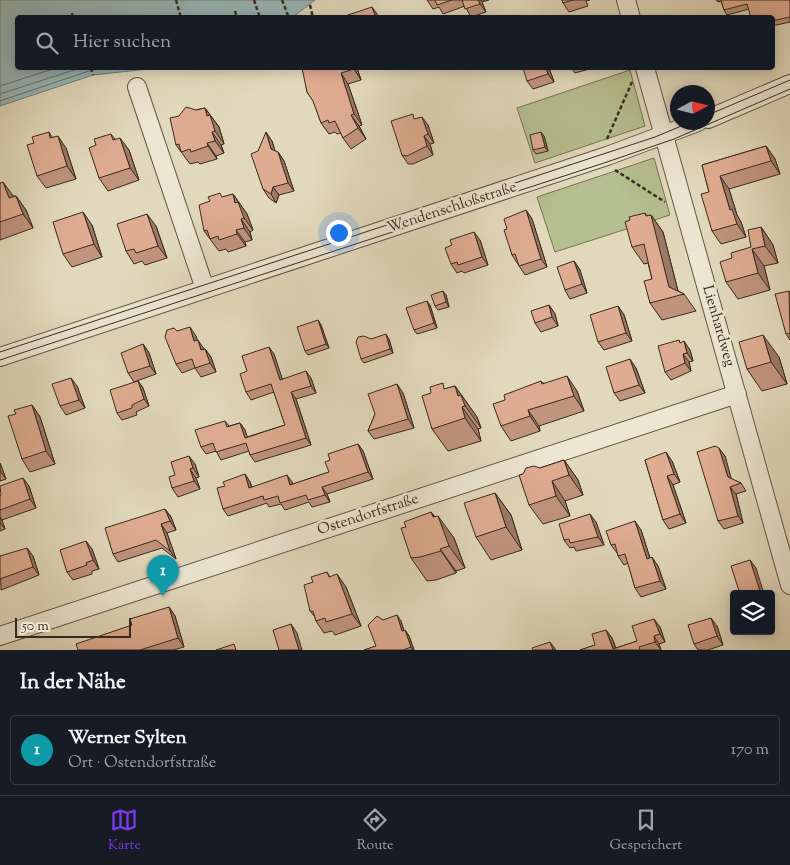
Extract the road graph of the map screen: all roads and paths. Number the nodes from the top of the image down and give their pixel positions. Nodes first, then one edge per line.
1 (176, 0) edge
2 (254, 0) edge
3 (282, 0) edge
4 (308, 0) edge
5 (626, 0) edge
6 (235, 11) dead end
7 (180, 15) edge
8 (236, 15) edge
9 (259, 15) edge
10 (288, 15) edge
11 (312, 15) edge
12 (630, 15) edge
13 (92, 70) edge
14 (647, 70) edge
15 (93, 75) dead end
16 (632, 80) dead end
17 (790, 84) edge
18 (137, 87) dead end
19 (715, 116) edge
20 (680, 130) edge
21 (666, 136) junction
22 (598, 159) junction
23 (666, 202) dead end
24 (205, 289) junction
25 (0, 357) edge
26 (737, 394) junction
27 (790, 585) edge
28 (0, 636) edge

1 - 7 path
2 - 9 path
3 - 10 path
4 - 11 path
5 - 12 street
6 - 8 path
13 - 15 path
14 - 21 street, Lienhardweg
16 - 22 path
17 - 19 street
18 - 24 street
20 - 21 street, Wendenschloßstraße
21 - 22 street, Wendenschloßstraße
21 - 26 street, Lienhardweg
22 - 23 path
22 - 24 street, Wendenschloßstraße
24 - 25 street, Wendenschloßstraße
26 - 27 street, Lienhardweg
26 - 28 street, Ostendorfstraße

